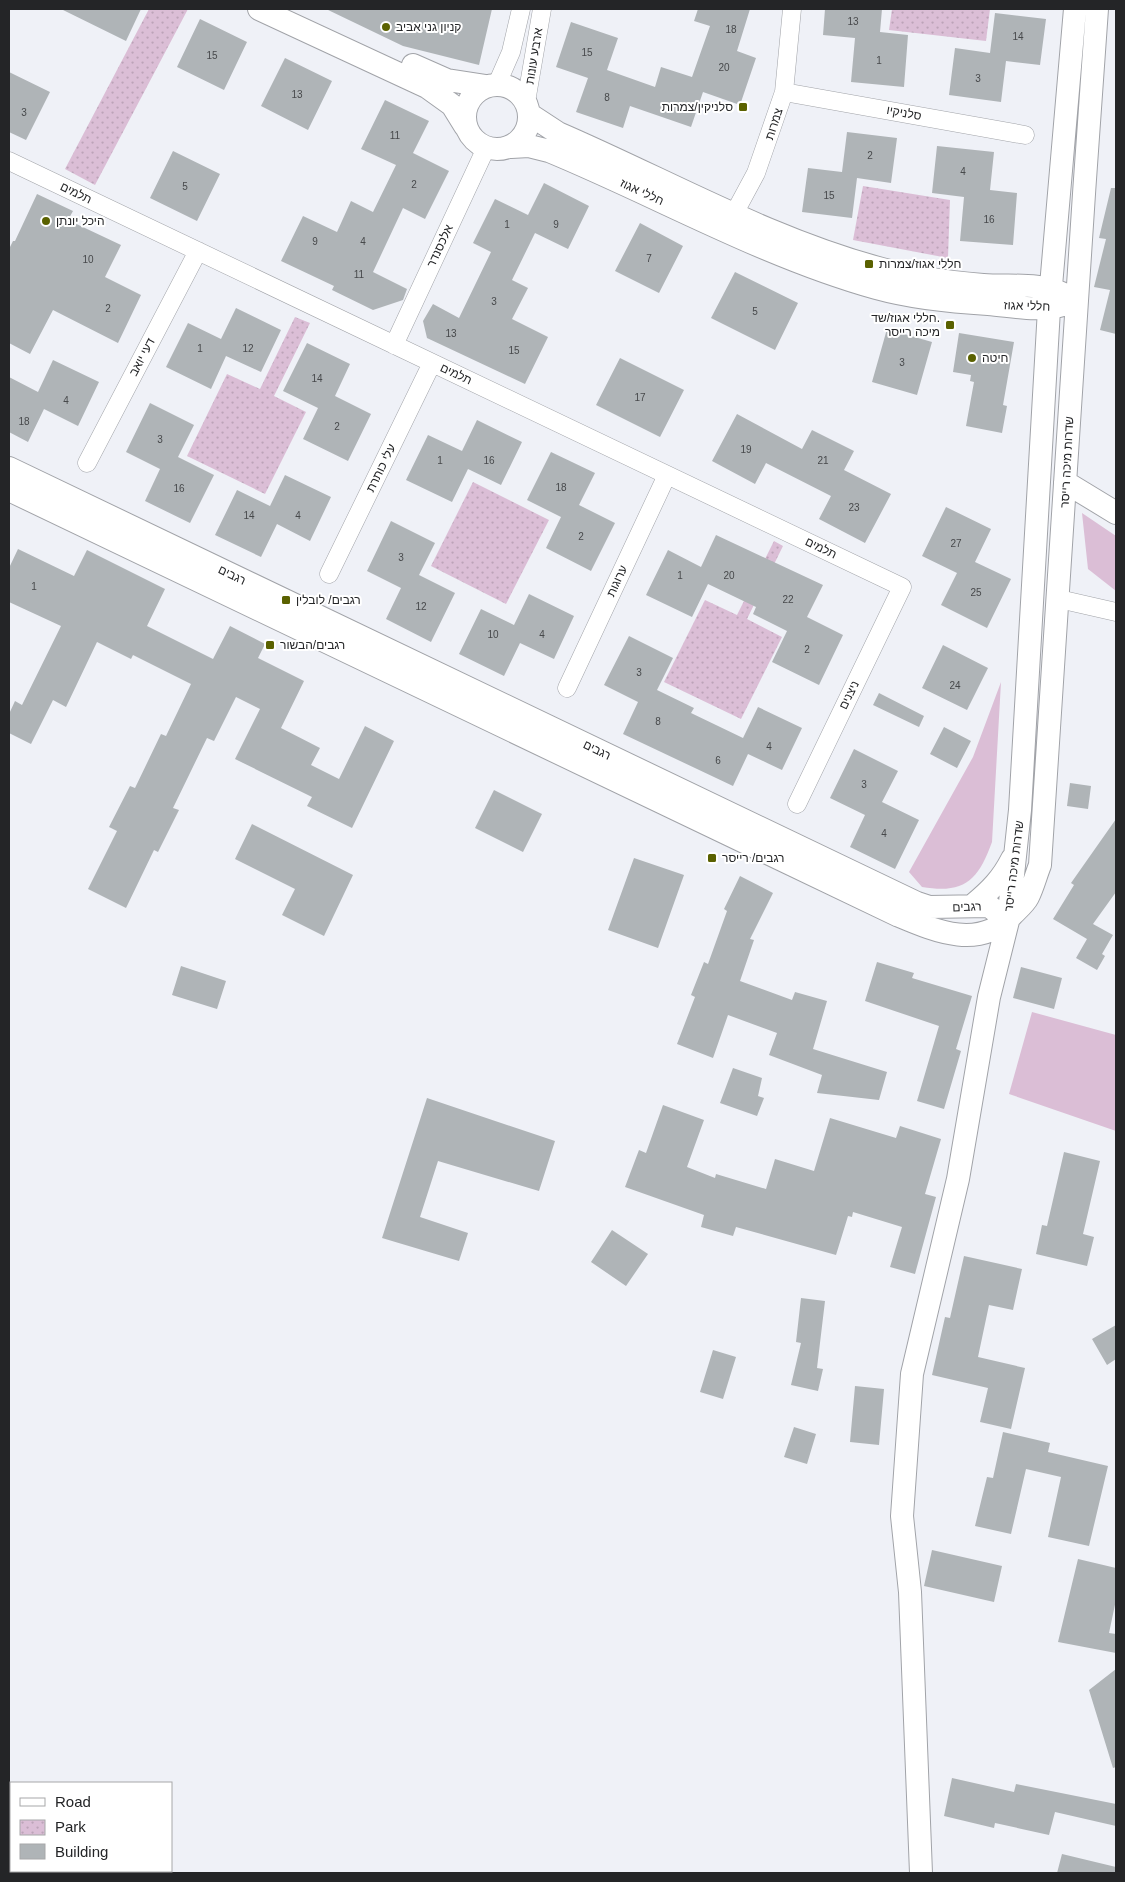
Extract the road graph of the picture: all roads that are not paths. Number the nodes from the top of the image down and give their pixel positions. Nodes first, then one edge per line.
1 (260, 9) edge
2 (294, 9) edge
3 (521, 9) edge
4 (542, 9) edge
5 (792, 9) edge
6 (1075, 9) edge
7 (1097, 9) edge
8 (491, 85) junction
9 (784, 92) junction
10 (528, 108) junction
11 (465, 126) junction
12 (1025, 135) dead end
13 (511, 147) junction
14 (486, 148) junction
15 (9, 161) edge
16 (730, 221) junction
17 (198, 251) junction
18 (1050, 298) junction
19 (1076, 301) junction
20 (394, 345) junction
21 (432, 363) junction
22 (87, 463) dead end
23 (9, 468) edge
24 (667, 475) junction
25 (1066, 482) junction
26 (9, 490) edge
27 (1116, 514) edge
28 (330, 574) dead end
29 (902, 587) joint
30 (1059, 598) junction
31 (1116, 612) edge
32 (568, 688) dead end
33 (797, 804) dead end
34 (1015, 855) junction
35 (973, 905) junction
36 (1008, 921) junction
37 (921, 1873) edge

1 - 11 street
2 - 8 street
3 - 8 street, ארבע עונות
4 - 10 street, ארבע עונות
5 - 9 street, צמרות
6 - 18 street, שדרות מיכה רייסר
7 - 19 street, שדרות מיכה רייסר
8 - 10 street
8 - 11 street
9 - 12 street, סלניקיו
9 - 16 street, צמרות
10 - 13 street
10 - 16 street, חללי אגוז
11 - 14 street
13 - 14 street
13 - 16 street, חללי אגוז
14 - 20 street, אלכסנדר
15 - 17 street, תלמים
16 - 18 street, חללי אגוז
17 - 20 street, תלמים
17 - 22 street, דעי יואב
18 - 19 street, חללי אגוז
18 - 34 street, שדרות מיכה רייסר
19 - 25 street, שדרות מיכה רייסר
20 - 21 street, תלמים
21 - 24 street, תלמים
21 - 28 street, עלי כותרת
23 - 35 street, רגבים
24 - 29 street, תלמים
24 - 32 street, ערוגות
25 - 27 street
25 - 30 street, שדרות מיכה רייסר
26 - 36 street, רגבים
29 - 33 street, ניצנים
30 - 31 street
30 - 36 street, שדרות מיכה רייסר
34 - 35 street
34 - 36 street, שדרות מיכה רייסר
35 - 36 street, רגבים
36 - 37 street

